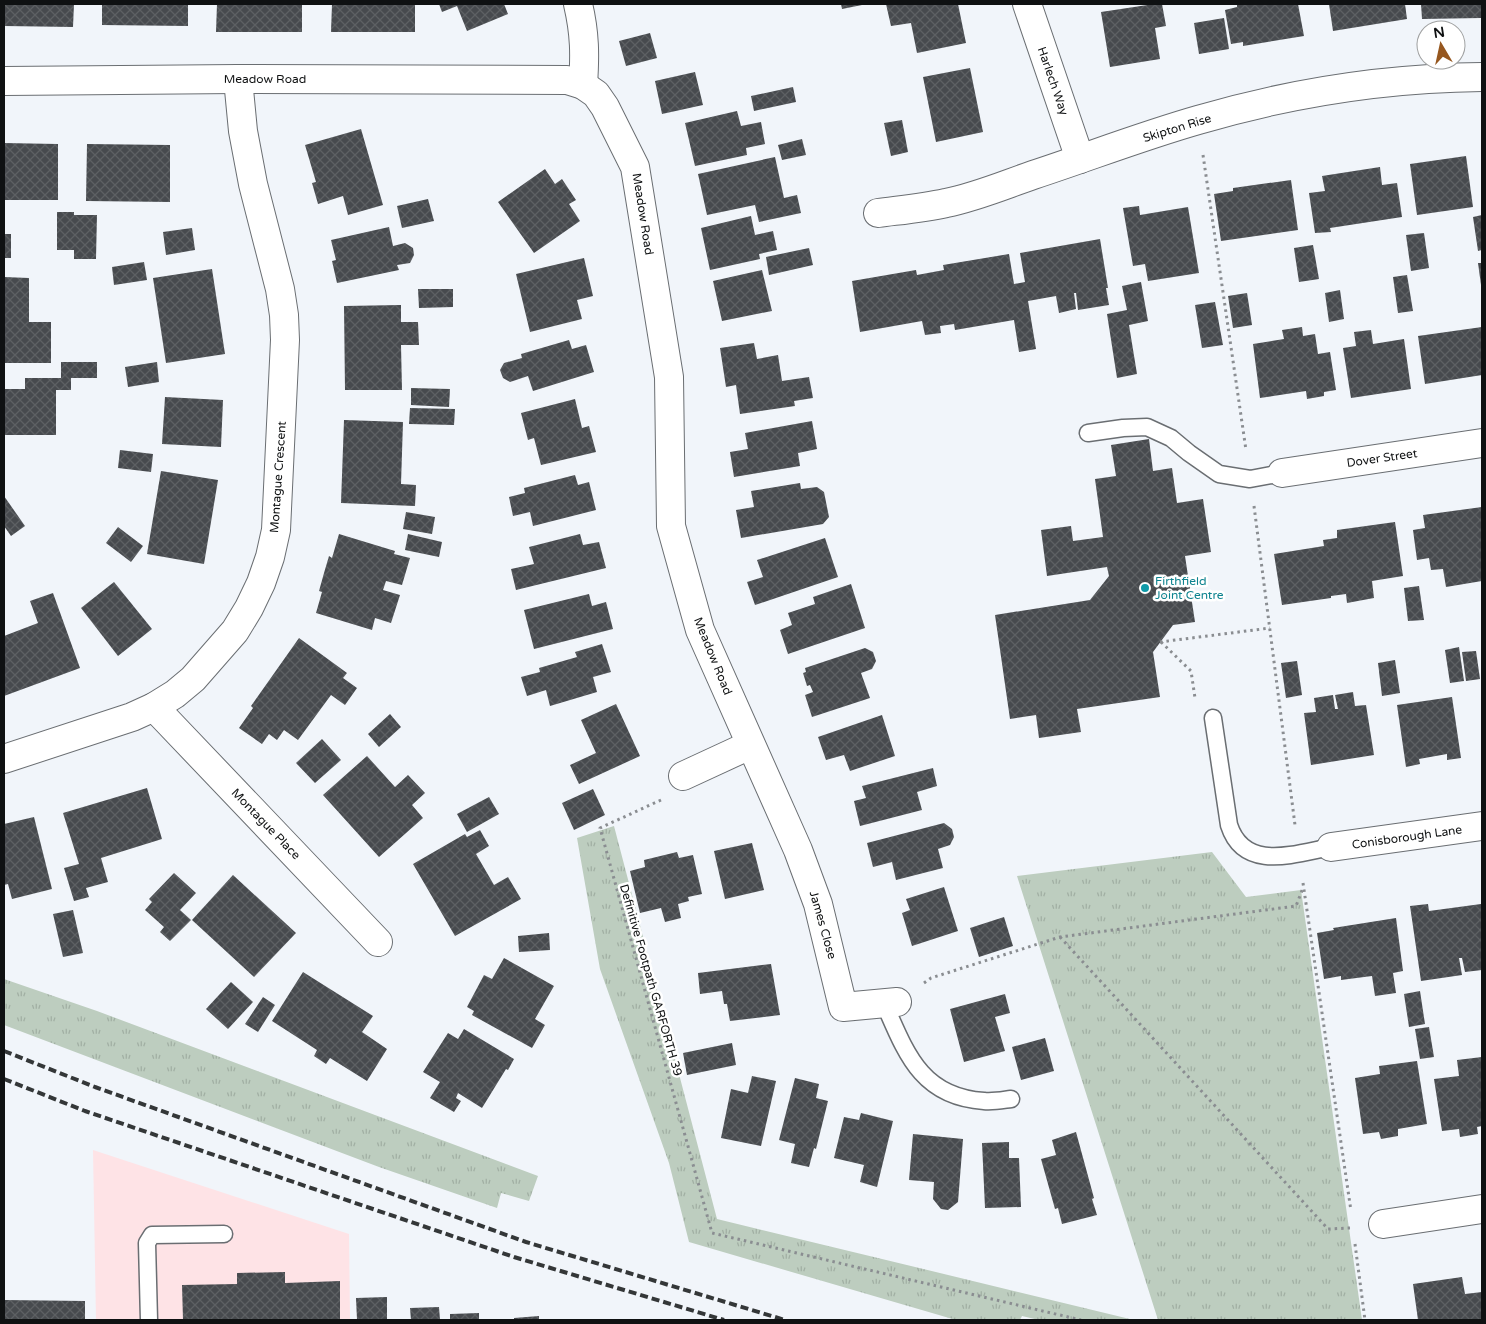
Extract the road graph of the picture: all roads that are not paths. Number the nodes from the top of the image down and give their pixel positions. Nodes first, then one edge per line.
1 (578, 4) edge
2 (1027, 4) edge
3 (1482, 77) edge
4 (238, 79) junction
5 (4, 81) edge
6 (582, 85) junction
7 (1080, 159) junction
8 (878, 213) dead end
9 (1088, 433) dead end
10 (1482, 444) edge
11 (1282, 473) joint
12 (154, 707) junction
13 (1213, 718) road end
14 (750, 745) junction
15 (4, 759) edge
16 (683, 776) road end
17 (775, 796) joint
18 (1482, 826) edge
19 (1331, 847) joint
20 (378, 942) dead end
21 (890, 1002) joint
22 (1011, 1099) dead end
23 (1482, 1209) edge
24 (1383, 1224) dead end
25 (224, 1234) dead end
26 (149, 1320) edge

1 - 6 street
2 - 7 street, Harlech Way
3 - 7 street, Skipton Rise
4 - 5 street, Meadow Road
4 - 6 street, Meadow Road
4 - 12 street, Montague Crescent
6 - 14 street, Meadow Road
7 - 8 street, Skipton Rise
9 - 11 lane
10 - 11 street, Dover Street
12 - 15 street, Montague Crescent
12 - 20 street, Montague Place
13 - 19 lane
14 - 16 street
14 - 17 street, Meadow Road
17 - 21 street, James Close
18 - 19 street, Conisborough Lane
21 - 22 lane
23 - 24 street
25 - 26 lane

